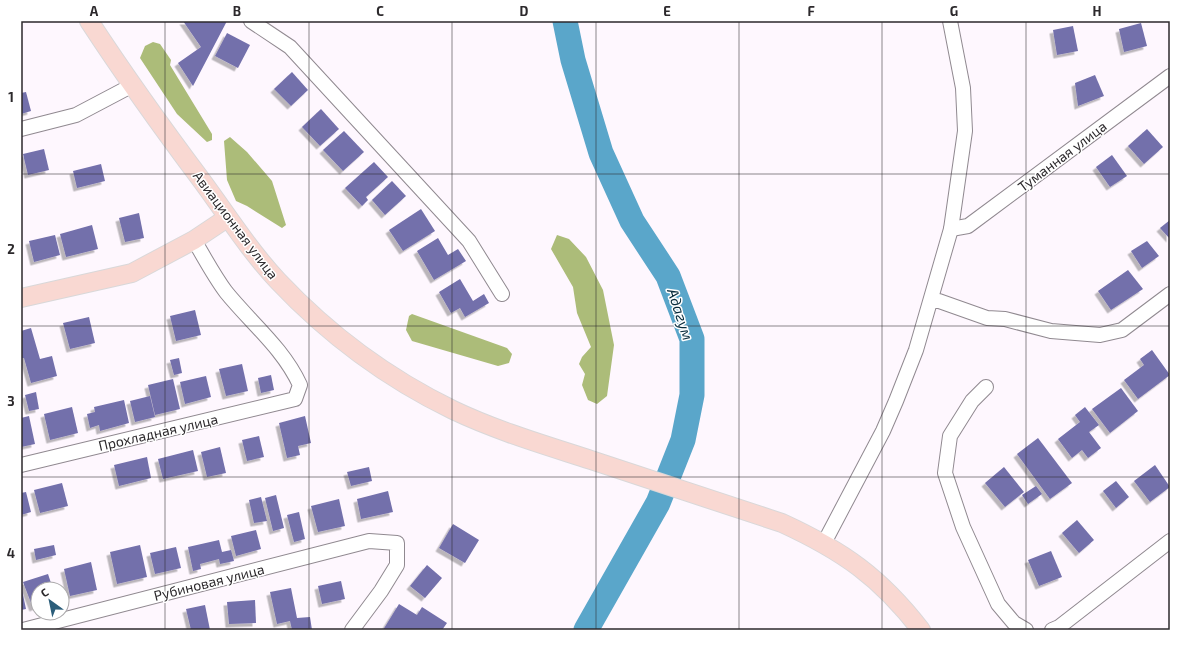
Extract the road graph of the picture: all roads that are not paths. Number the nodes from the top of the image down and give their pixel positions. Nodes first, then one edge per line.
1 (89, 21) edge
2 (251, 21) edge
3 (950, 21) edge
4 (1170, 76) edge
5 (131, 86) junction
6 (21, 129) edge
7 (227, 218) junction
8 (950, 229) junction
9 (194, 240) junction
10 (502, 294) dead end
11 (1170, 294) edge
12 (21, 298) edge
13 (931, 301) junction
14 (986, 387) dead end
15 (21, 465) edge
16 (1170, 541) edge
17 (824, 543) junction
18 (22, 630) edge
19 (352, 630) edge
20 (921, 630) edge
21 (1026, 630) edge
22 (1052, 630) edge

1 - 5 main road, Авиационная улица
2 - 10 street
3 - 8 street
4 - 8 street, Туманная улица
5 - 6 street
5 - 7 main road, Авиационная улица
7 - 9 main road
7 - 17 main road, Авиационная улица
8 - 13 street
9 - 12 main road
9 - 15 street, Прохладная улица
11 - 13 street
13 - 17 street
14 - 21 street
16 - 22 street
17 - 20 main road, Авиационная улица
18 - 19 street, Рубиновая улица

